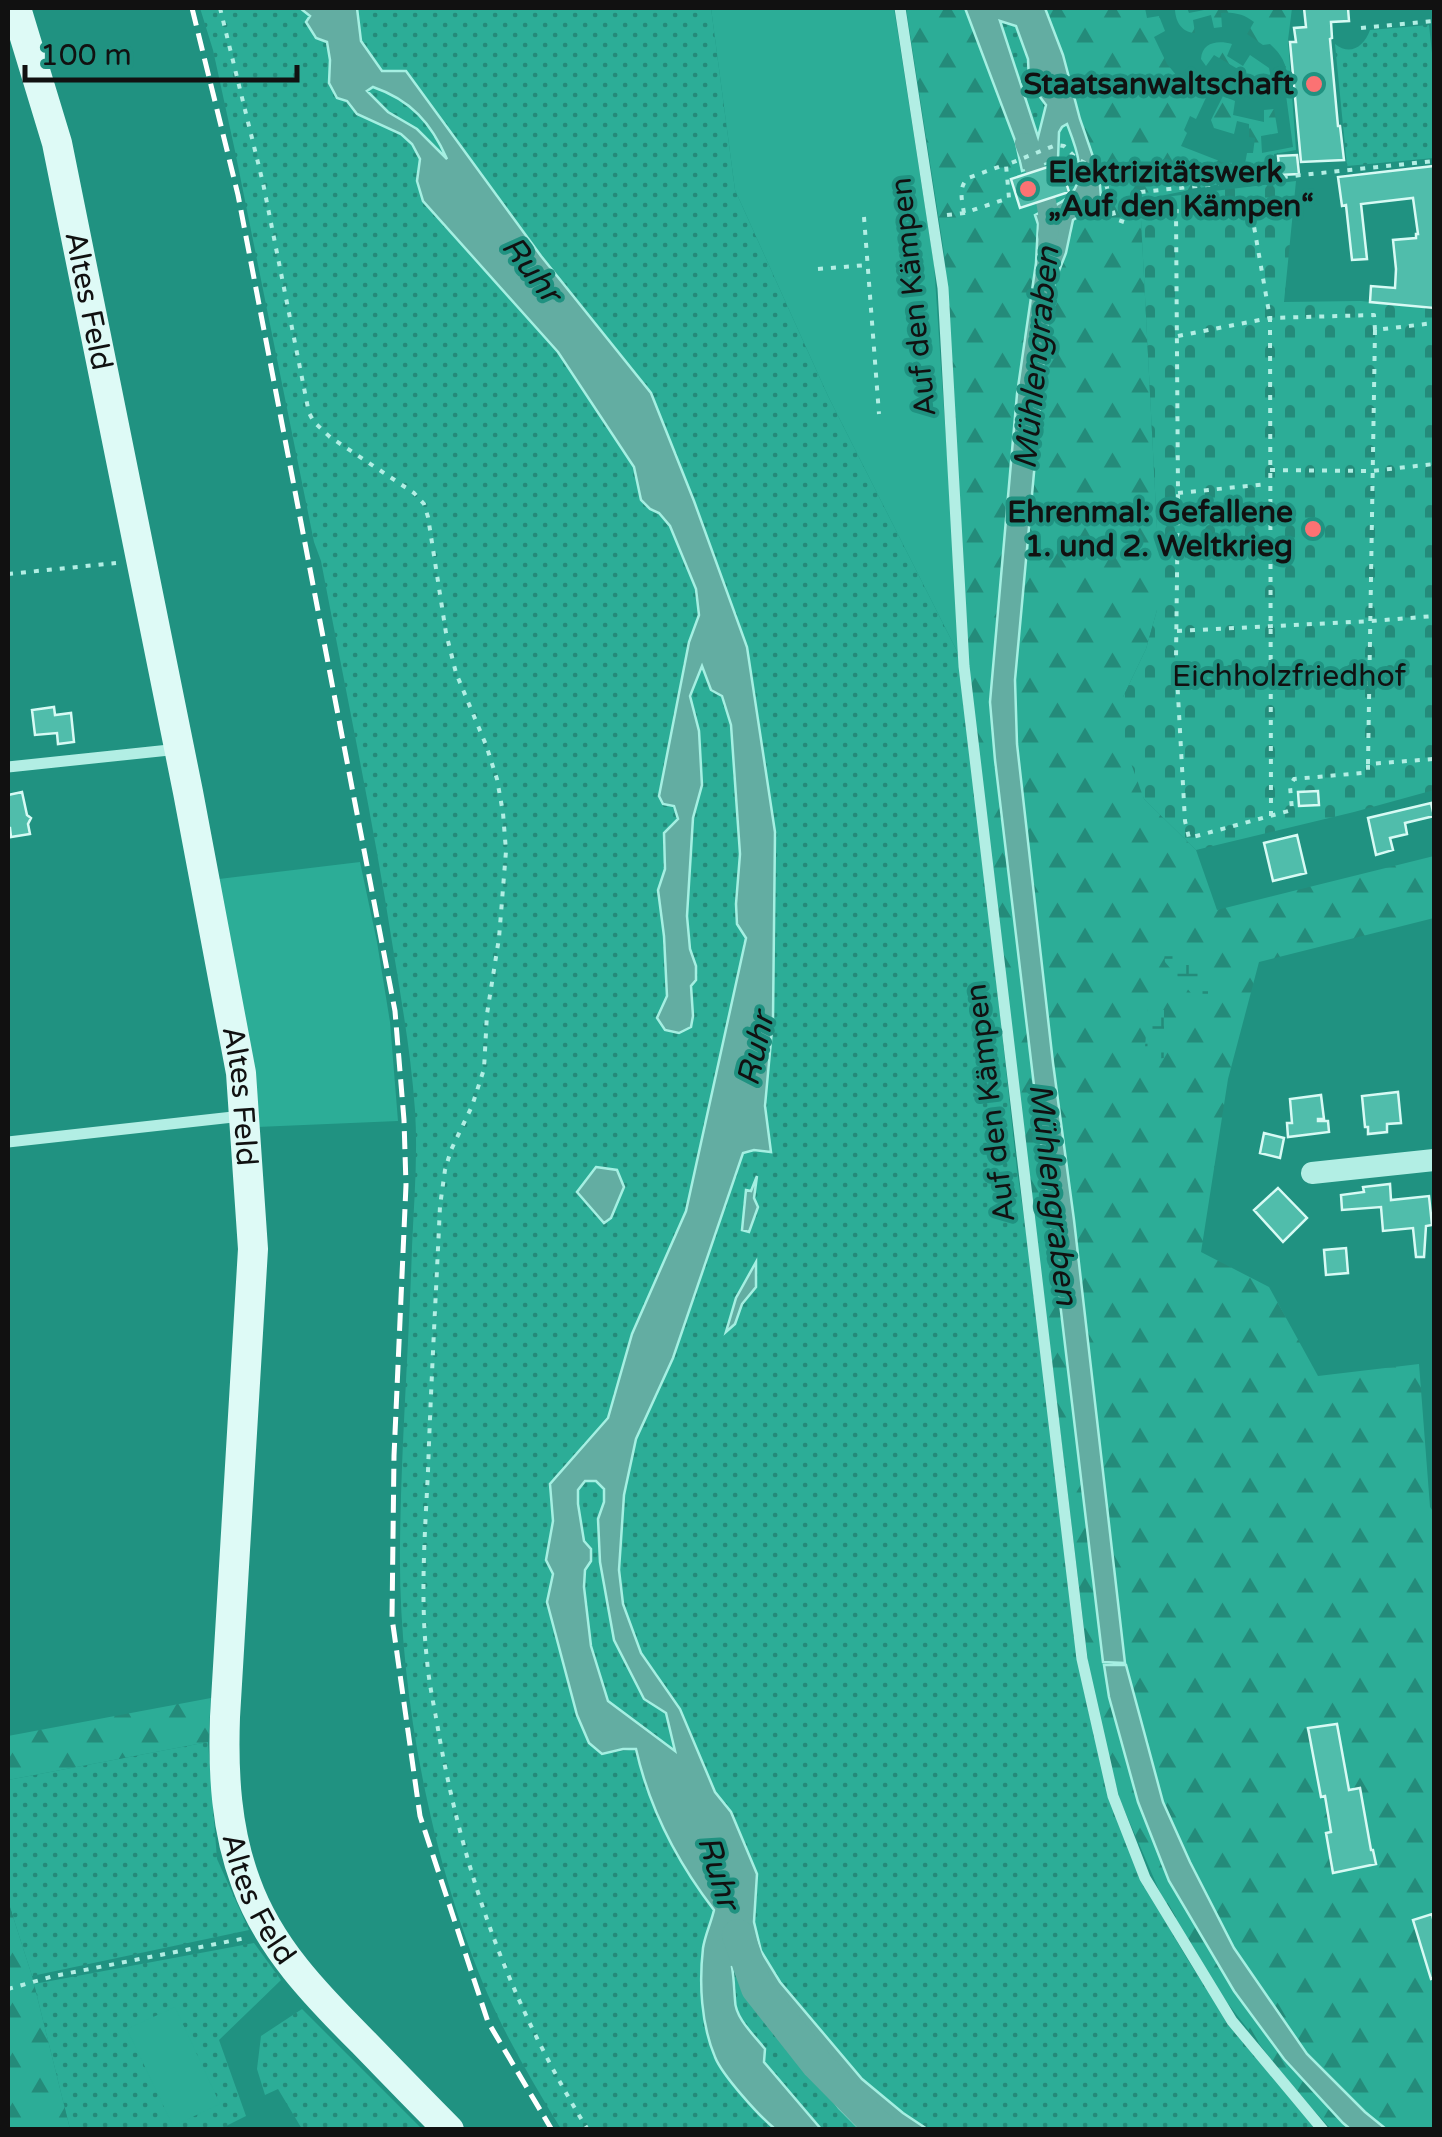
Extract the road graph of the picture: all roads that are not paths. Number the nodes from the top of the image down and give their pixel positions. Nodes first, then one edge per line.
1 (16, 8) edge
2 (900, 8) edge
3 (179, 749) junction
4 (8, 767) edge
5 (244, 1115) junction
6 (8, 1142) edge
7 (1434, 1160) edge
8 (1312, 1173) dead end
9 (449, 2130) edge
10 (1323, 2130) edge

1 - 3 main road, Altes Feld
2 - 10 lane, Auf den Kämpen
3 - 4 lane
3 - 5 main road, Altes Feld
5 - 6 lane
5 - 9 main road, Altes Feld
7 - 8 street

